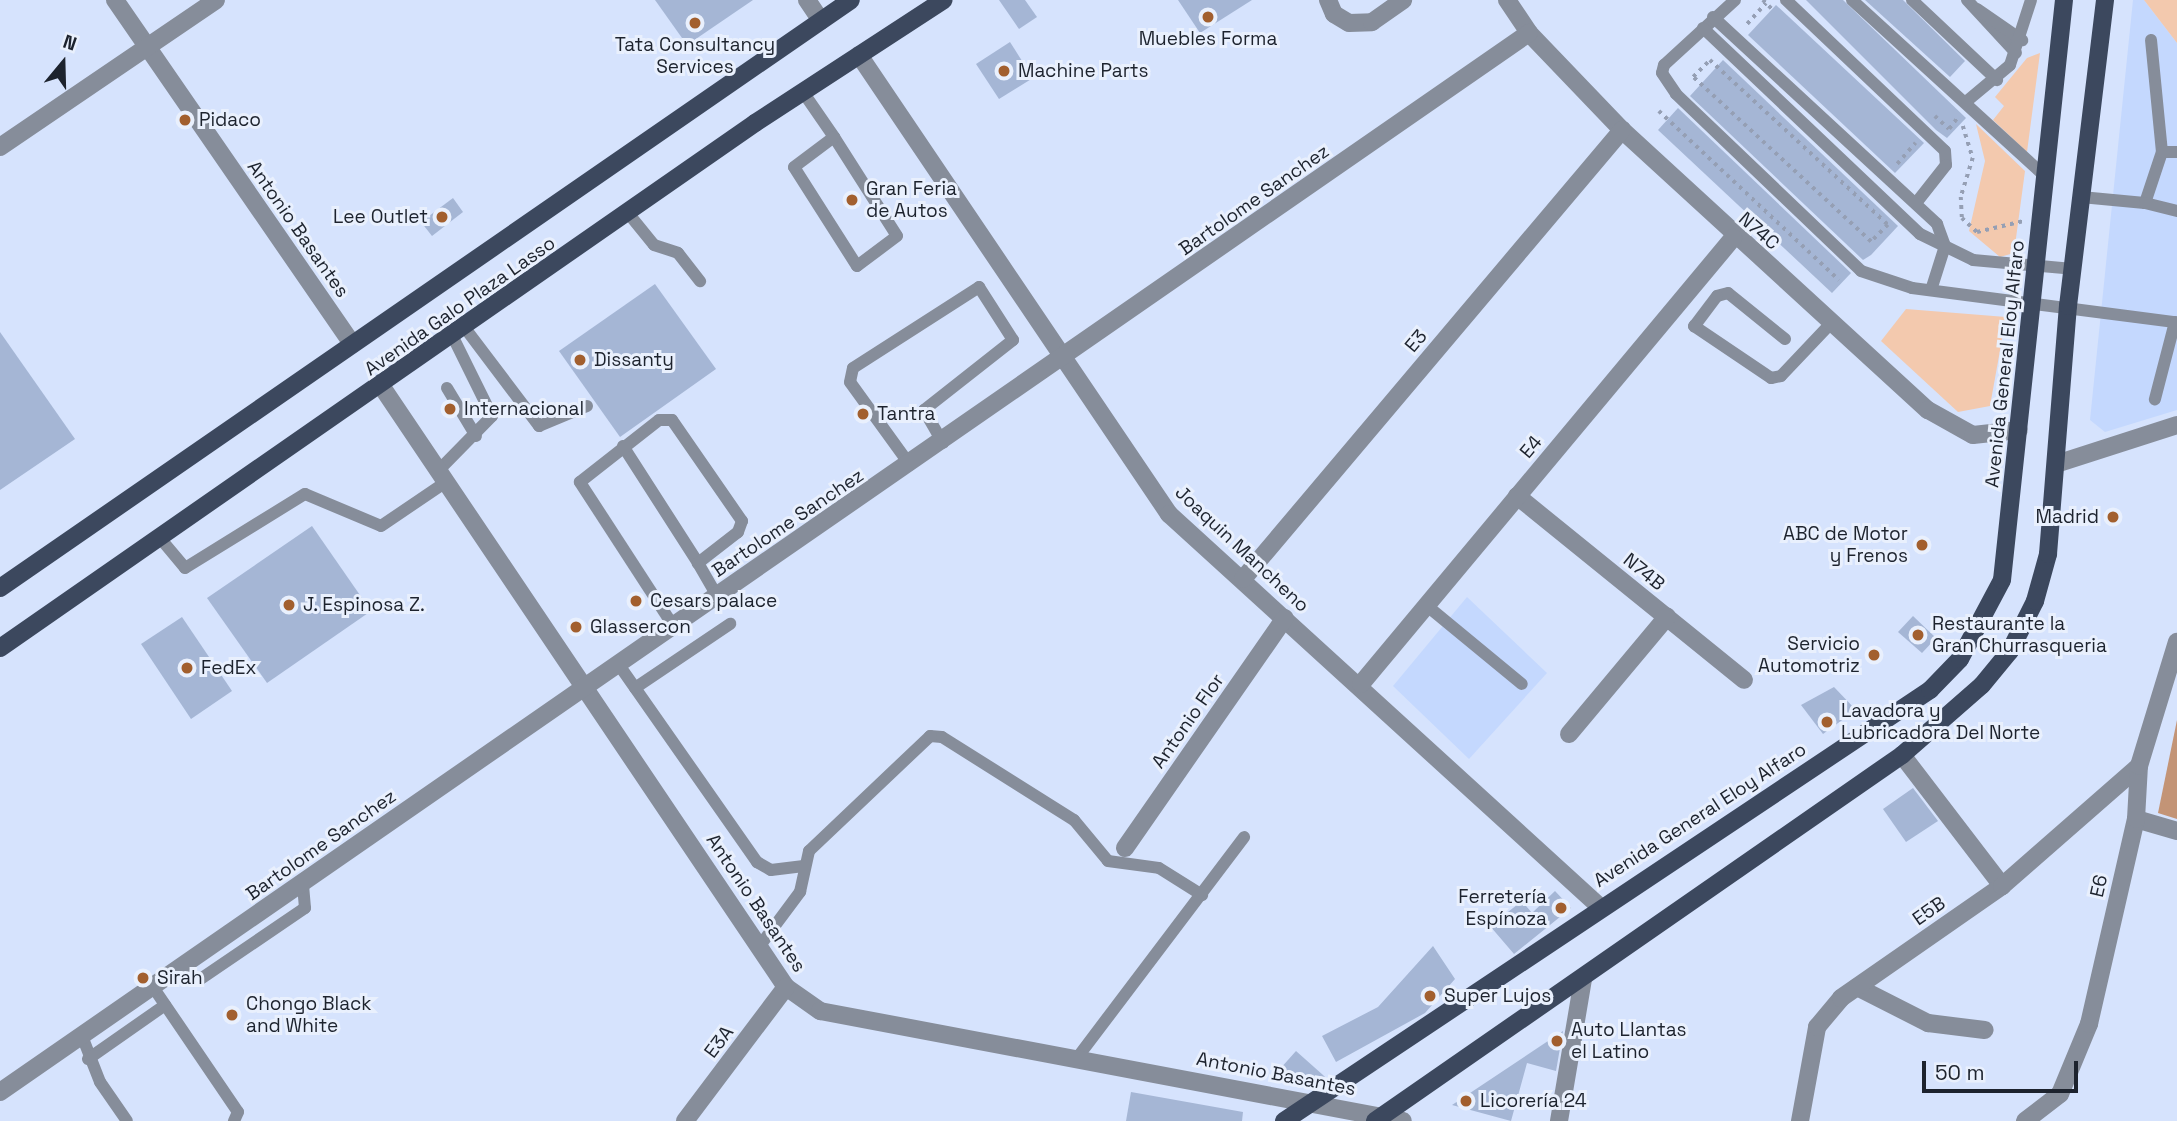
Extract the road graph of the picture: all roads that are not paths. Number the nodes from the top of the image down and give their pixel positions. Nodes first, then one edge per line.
1 (115, 0) edge
2 (215, 0) edge
3 (807, 0) edge
4 (851, 0) edge
5 (944, 0) edge
6 (1328, 0) edge
7 (1403, 0) edge
8 (1507, 0) edge
9 (1735, 0) edge
10 (1786, 0) edge
11 (1852, 0) edge
12 (1912, 0) edge
13 (2031, 0) edge
14 (2064, 0) edge
15 (2105, 0) edge
16 (1972, 5) edge
17 (1713, 17) junction
18 (821, 21) junction
19 (1703, 28) junction
20 (1529, 33) junction
21 (2022, 40) junction
22 (2151, 40) dead end
23 (147, 46) junction
24 (2016, 53) junction
25 (859, 55) junction
26 (1997, 80) junction
27 (803, 92) junction
28 (1967, 101) junction
29 (1622, 130) junction
30 (834, 137) junction
31 (0, 147) edge
32 (2162, 152) junction
33 (2177, 152) edge
34 (2046, 177) junction
35 (2081, 197) junction
36 (1916, 203) junction
37 (2145, 203) junction
38 (2177, 211) edge
39 (628, 213) junction
40 (1733, 238) junction
41 (1945, 246) junction
42 (2038, 264) junction
43 (2073, 269) junction
44 (700, 281) dead end
45 (1932, 287) junction
46 (2032, 301) junction
47 (2068, 306) junction
48 (2176, 319) edge
49 (1833, 321) junction
50 (459, 333) junction
51 (1785, 339) dead end
52 (352, 344) junction
53 (1063, 359) junction
54 (382, 387) junction
55 (447, 388) dead end
56 (2155, 398) dead end
57 (587, 406) dead end
58 (2177, 425) edge
59 (2019, 430) junction
60 (476, 436) junction
61 (943, 443) junction
62 (623, 446) junction
63 (2056, 464) junction
64 (910, 465) junction
65 (442, 477) junction
66 (1517, 496) junction
67 (160, 538) junction
68 (698, 563) junction
69 (1243, 579) junction
70 (0, 588) edge
71 (718, 597) junction
72 (1426, 605) junction
73 (1667, 617) junction
74 (1285, 618) junction
75 (730, 624) dead end
76 (674, 627) junction
77 (2177, 642) edge
78 (0, 648) edge
79 (619, 665) junction
80 (1744, 680) dead end
81 (1361, 684) junction
82 (1522, 684) dead end
83 (585, 688) junction
84 (635, 688) junction
85 (1569, 734) dead end
86 (1902, 755) junction
87 (2138, 766) junction
88 (2136, 819) junction
89 (2177, 831) edge
90 (1244, 837) dead end
91 (1125, 848) dead end
92 (804, 866) junction
93 (303, 883) junction
94 (2002, 886) junction
95 (1202, 895) junction
96 (1600, 906) junction
97 (759, 947) junction
98 (1583, 979) junction
99 (199, 980) dead end
100 (153, 987) junction
101 (786, 987) junction
102 (1857, 987) junction
103 (165, 1005) junction
104 (1985, 1030) dead end
105 (82, 1036) junction
106 (1077, 1058) junction
107 (88, 1059) junction
108 (0, 1092) edge
109 (1313, 1101) junction
110 (1378, 1119) edge
111 (127, 1121) edge
112 (234, 1121) edge
113 (685, 1121) edge
114 (1284, 1121) edge
115 (1403, 1121) edge
116 (1559, 1121) edge
117 (1800, 1121) edge
118 (2025, 1121) edge

1 - 23 street, Antonio Basantes
2 - 23 street
3 - 18 street
4 - 18 main road, Avenida Galo Plaza Lasso
5 - 25 main road, Avenida Galo Plaza Lasso
6 - 7 street
8 - 20 street, N74C
9 - 17 lane
10 - 36 lane
11 - 28 lane
12 - 26 lane
13 - 21 lane
14 - 34 main road, Avenida General Eloy Alfaro
15 - 35 main road
16 - 21 lane
16 - 24 lane
17 - 19 lane
17 - 36 lane
18 - 52 main road, Avenida Galo Plaza Lasso
19 - 41 lane
19 - 45 lane
20 - 29 street, N74C
20 - 53 street, Bartolome Sanchez
21 - 24 lane
22 - 32 lane
23 - 31 street
23 - 52 street, Antonio Basantes
24 - 26 lane
25 - 27 main road, Avenida Galo Plaza Lasso
25 - 53 street, Joaquin Mancheno
26 - 28 lane
27 - 30 lane
27 - 39 main road, Avenida Galo Plaza Lasso
28 - 34 lane
29 - 40 street, N74C
29 - 69 street, E3
30 - 30 lane
32 - 33 lane
32 - 37 lane
34 - 42 main road, Avenida General Eloy Alfaro
35 - 37 lane
35 - 43 main road
36 - 41 lane
37 - 38 lane
39 - 44 lane
39 - 50 main road, Avenida Galo Plaza Lasso
40 - 49 street, N74C
40 - 66 street, E4
41 - 42 lane
41 - 45 lane
42 - 43 lane
42 - 46 main road, Avenida General Eloy Alfaro
43 - 47 main road
45 - 46 lane
46 - 47 lane
46 - 59 main road, Avenida General Eloy Alfaro
47 - 48 lane
47 - 63 main road
48 - 56 lane
49 - 51 lane
49 - 59 street, N74C
50 - 54 main road, Avenida Galo Plaza Lasso
50 - 57 lane
50 - 60 lane
52 - 70 main road, Avenida Galo Plaza Lasso
53 - 61 street, Bartolome Sanchez
53 - 69 street, Joaquin Mancheno
54 - 65 street, Antonio Basantes
54 - 67 main road, Avenida Galo Plaza Lasso
55 - 60 lane
58 - 63 street
59 - 96 main road, Avenida General Eloy Alfaro
60 - 65 lane
61 - 64 street, Bartolome Sanchez
61 - 64 lane
62 - 68 lane
62 - 68 lane
62 - 76 lane
63 - 86 main road
64 - 71 street, Bartolome Sanchez
65 - 67 lane
65 - 83 street, Antonio Basantes
66 - 72 street, E4
66 - 73 street, N74B
67 - 78 main road, Avenida Galo Plaza Lasso
68 - 71 lane
69 - 74 street, Joaquin Mancheno
71 - 76 street, Bartolome Sanchez
72 - 81 street, E4
72 - 82 lane
73 - 80 street, N74B
73 - 85 street
74 - 81 street, Joaquin Mancheno
74 - 91 street, Antonio Flor
75 - 84 lane
76 - 79 street, Bartolome Sanchez
77 - 87 street, E6
79 - 83 street, Bartolome Sanchez
79 - 84 lane
81 - 96 street, Joaquin Mancheno
83 - 93 street, Bartolome Sanchez
83 - 97 street, Antonio Basantes
84 - 92 lane
86 - 94 street
86 - 98 main road
87 - 88 street, E6
87 - 94 street, E5B
88 - 89 street
88 - 118 street, E6
90 - 95 lane
92 - 95 lane
92 - 97 lane
93 - 99 lane
93 - 100 street, Bartolome Sanchez
94 - 102 street, E5B
95 - 106 lane
96 - 109 main road, Avenida General Eloy Alfaro
97 - 101 street, Antonio Basantes
98 - 110 main road
98 - 116 street
100 - 103 lane
100 - 105 street, Bartolome Sanchez
101 - 106 street, Antonio Basantes
101 - 113 street, E3A
102 - 104 street
102 - 117 street, E5B
103 - 107 lane
103 - 112 lane
105 - 107 lane
105 - 108 street, Bartolome Sanchez
106 - 109 street, Antonio Basantes
107 - 111 lane
109 - 110 street, Antonio Basantes
109 - 114 main road, Avenida General Eloy Alfaro
110 - 115 street, Antonio Basantes

